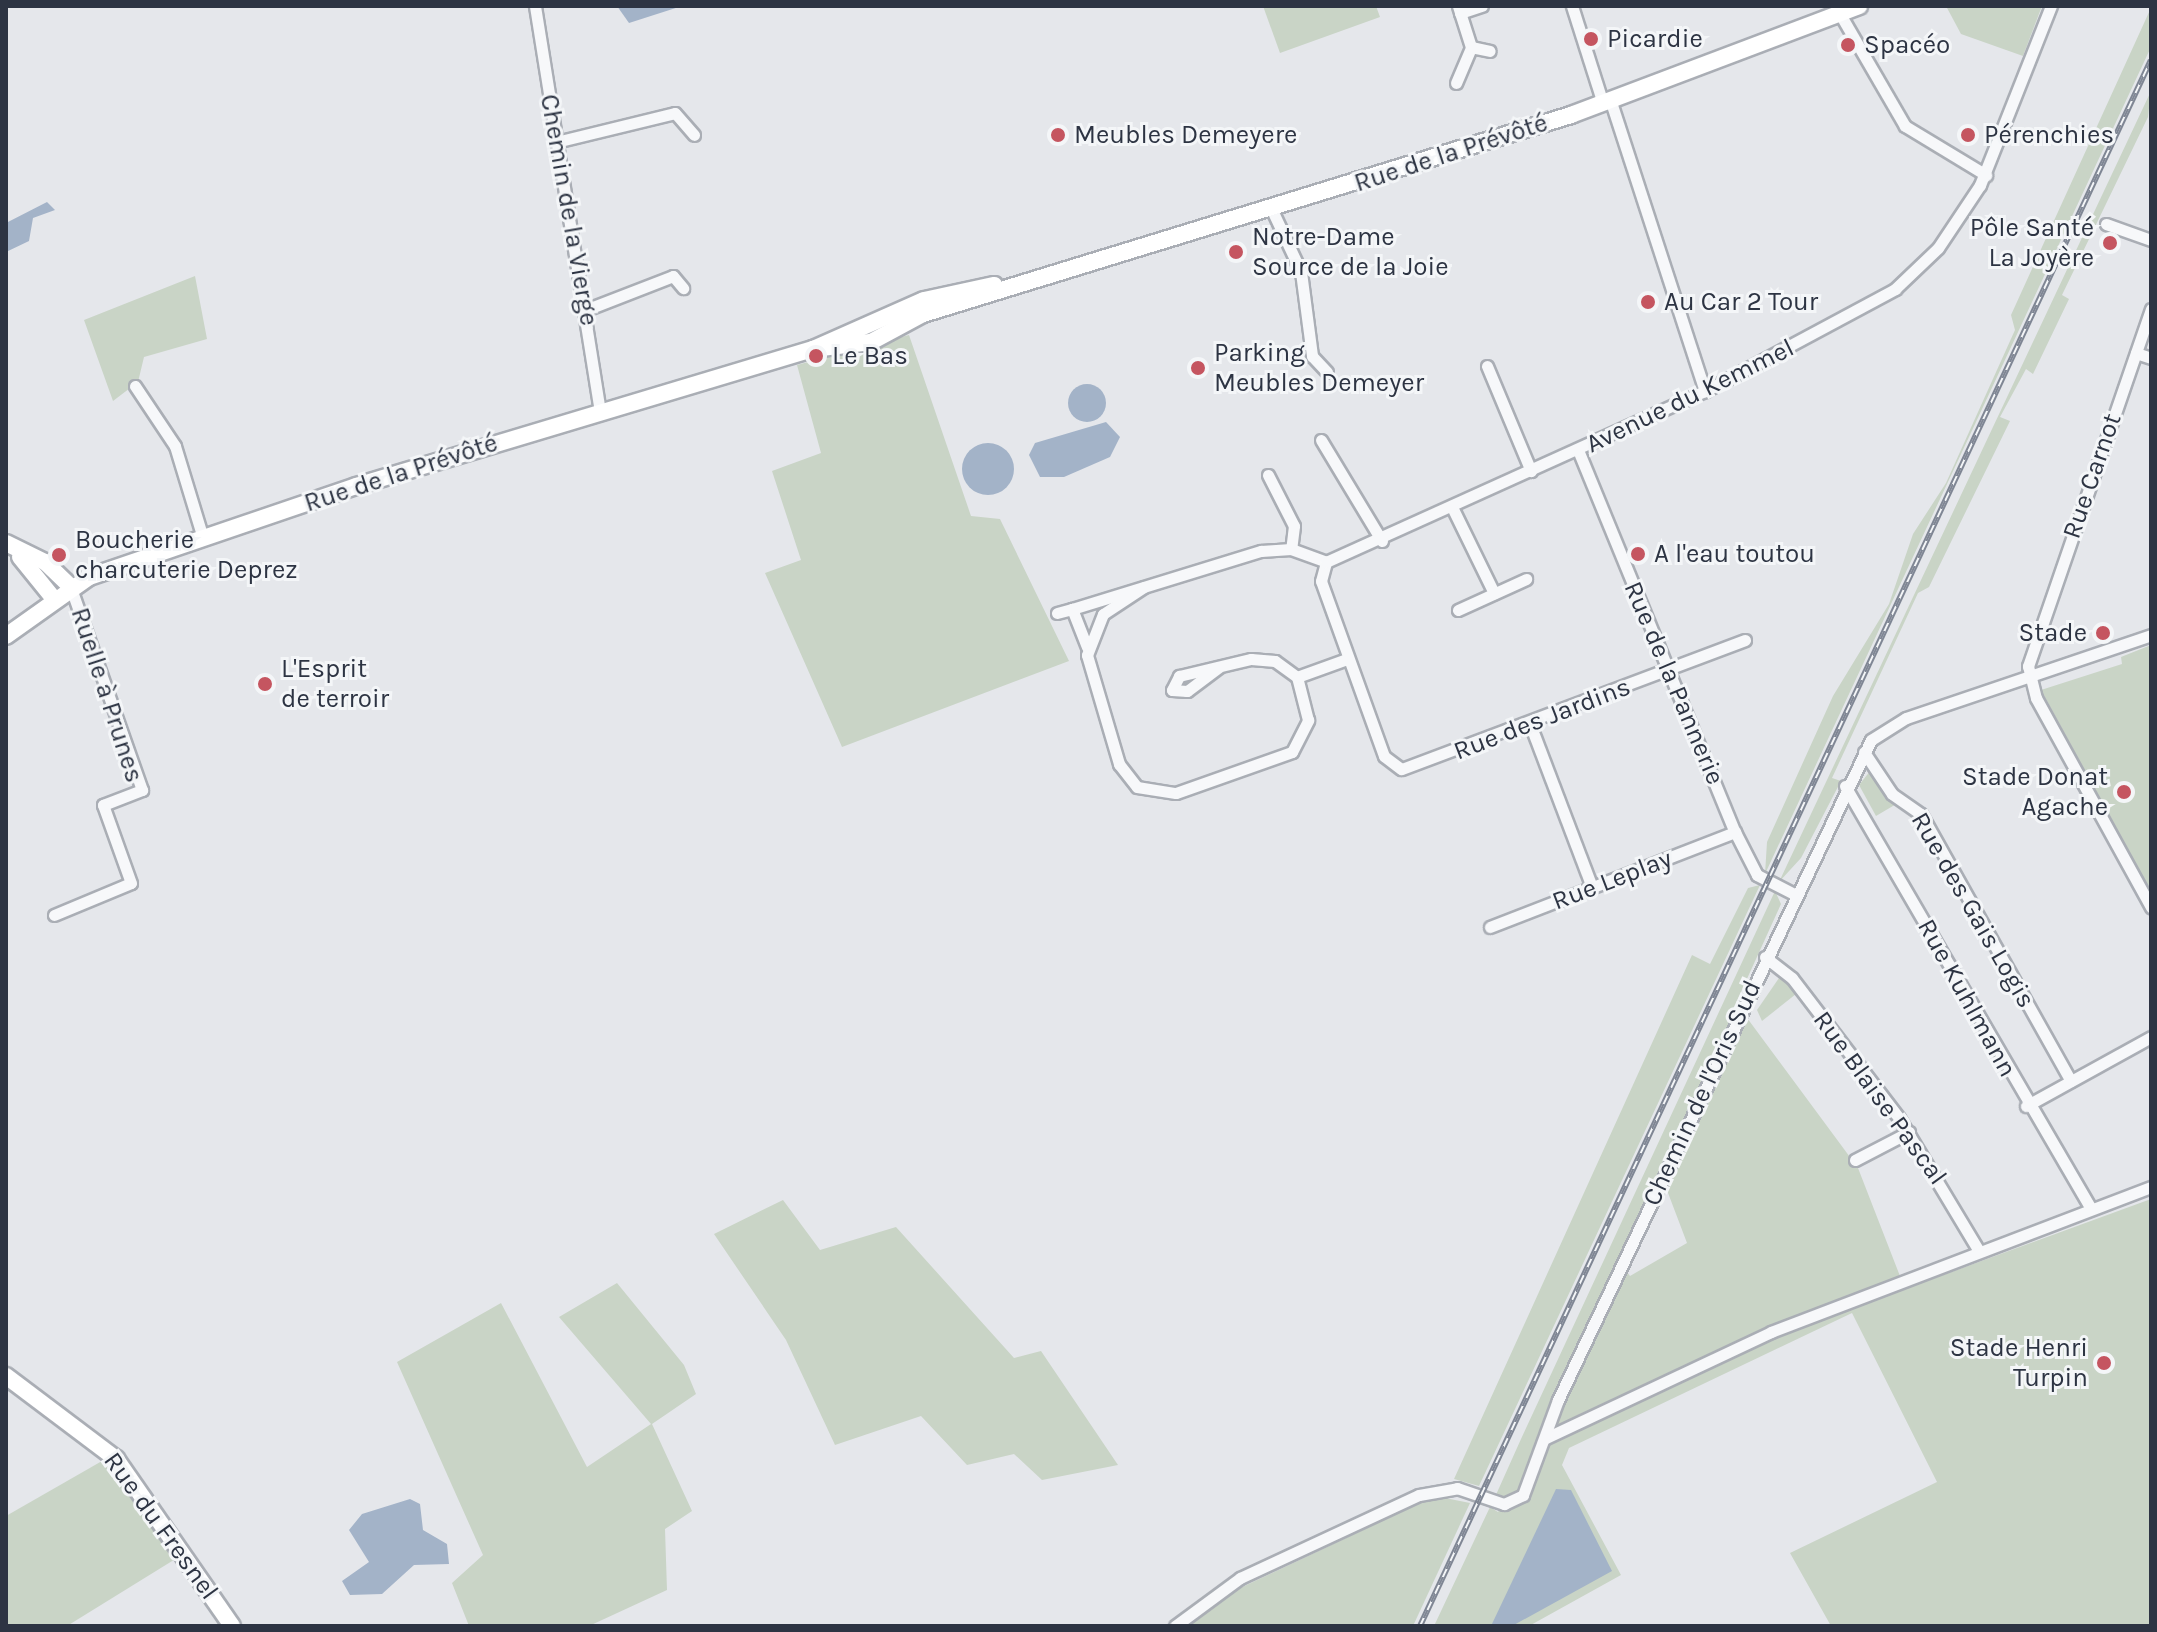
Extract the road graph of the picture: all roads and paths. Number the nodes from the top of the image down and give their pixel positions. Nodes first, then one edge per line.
1 (535, 6) edge
2 (1482, 6) edge
3 (1572, 6) edge
4 (1859, 6) edge
5 (2051, 6) edge
6 (1459, 10) edge
7 (1840, 14) junction
8 (1471, 47) junction
9 (1490, 51) dead end
10 (1456, 83) dead end
11 (1607, 103) junction
12 (694, 135) dead end
13 (556, 142) junction
14 (1986, 175) junction
15 (1272, 210) junction
16 (2106, 224) dead end
17 (2151, 240) edge
18 (683, 288) dead end
19 (588, 309) junction
20 (2151, 309) edge
21 (2136, 353) junction
22 (2151, 358) edge
23 (1487, 366) dead end
24 (1327, 372) dead end
25 (135, 386) dead end
26 (1705, 391) junction
27 (600, 414) junction
28 (1321, 440) dead end
29 (1578, 450) junction
30 (1531, 471) junction
31 (1268, 475) dead end
32 (1452, 507) junction
33 (203, 538) junction
34 (1382, 541) junction
35 (6, 543) edge
36 (1291, 549) junction
37 (6, 550) edge
38 (1326, 562) junction
39 (1526, 579) dead end
40 (70, 586) junction
41 (1144, 587) junction
42 (1494, 593) junction
43 (54, 599) junction
44 (1072, 609) junction
45 (1458, 610) dead end
46 (1057, 613) dead end
47 (2151, 635) edge
48 (6, 636) edge
49 (1745, 640) dead end
50 (2033, 644) junction
51 (1088, 648) junction
52 (1347, 659) junction
53 (1219, 667) dead end
54 (2054, 668) junction
55 (1669, 670) junction
56 (2029, 676) junction
57 (1297, 677) junction
58 (1530, 724) junction
59 (1864, 752) junction
60 (1845, 786) junction
61 (1735, 832) junction
62 (1592, 887) junction
63 (1794, 894) junction
64 (2151, 907) edge
65 (54, 915) dead end
66 (1490, 927) dead end
67 (1765, 957) junction
68 (2151, 1037) edge
69 (2071, 1081) junction
70 (2026, 1106) junction
71 (1909, 1132) junction
72 (1855, 1160) dead end
73 (2151, 1187) edge
74 (2091, 1209) junction
75 (1979, 1251) junction
76 (6, 1376) edge
77 (1546, 1438) junction
78 (232, 1626) edge
79 (1175, 1626) edge

1 - 13 street, Chemin de la Vierge
2 - 6 street
3 - 11 street
4 - 7 street, Rue de la Prévôté
5 - 14 street, Avenue du Kemmel
6 - 8 street
7 - 11 street, Rue de la Prévôté
7 - 14 street
8 - 9 street
8 - 10 street
11 - 15 street, Rue de la Prévôté
11 - 26 street
12 - 13 street
13 - 19 street, Chemin de la Vierge
14 - 26 street, Avenue du Kemmel
15 - 24 street
15 - 27 street, Rue de la Prévôté
16 - 17 street
18 - 19 street
19 - 27 street, Chemin de la Vierge
20 - 21 street, Rue Carnot
21 - 22 street
21 - 50 street, Rue Carnot
23 - 30 street
25 - 33 street
26 - 29 street, Avenue du Kemmel
27 - 33 street, Rue de la Prévôté
28 - 34 street
29 - 30 street, Avenue du Kemmel
29 - 55 street, Rue de la Pannerie
30 - 32 street, Avenue du Kemmel
31 - 36 street
32 - 34 street, Avenue du Kemmel
32 - 42 street
33 - 40 street, Rue de la Prévôté
34 - 38 street, Avenue du Kemmel
35 - 40 street
36 - 38 street
36 - 41 street
37 - 43 street
38 - 52 street
39 - 42 street
40 - 43 street, Rue de la Prévôté
40 - 65 street, Ruelle à Prunes
41 - 44 street
41 - 51 street
42 - 45 street
43 - 48 street, Rue de la Prévôté
44 - 46 street
44 - 51 street
47 - 54 street, Chemin de l'Oris Sud
49 - 55 street, Rue des Jardins
50 - 54 street
50 - 56 street, Rue Carnot
51 - 57 street
52 - 57 street
52 - 58 street, Rue des Jardins
53 - 57 street
54 - 56 street, Chemin de l'Oris Sud
55 - 58 street, Rue des Jardins
55 - 61 street, Rue de la Pannerie
56 - 59 street, Chemin de l'Oris Sud
56 - 64 street
58 - 62 street
59 - 60 street, Chemin de l'Oris Sud
59 - 69 street, Rue des Gais Logis
60 - 63 street, Chemin de l'Oris Sud
60 - 70 street, Rue Kuhlmann
61 - 62 street, Rue Leplay
61 - 63 street, Rue de la Pannerie
62 - 66 street, Rue Leplay
63 - 67 street, Chemin de l'Oris Sud
67 - 71 street, Rue Blaise Pascal
67 - 77 street, Chemin de l'Oris Sud
68 - 69 street
69 - 70 street
70 - 74 street, Rue Kuhlmann
71 - 72 street
71 - 75 street, Rue Blaise Pascal
73 - 74 street
74 - 75 street
75 - 77 street
76 - 78 street, Rue du Fresnel
77 - 79 street, Chemin de l'Oris Sud

